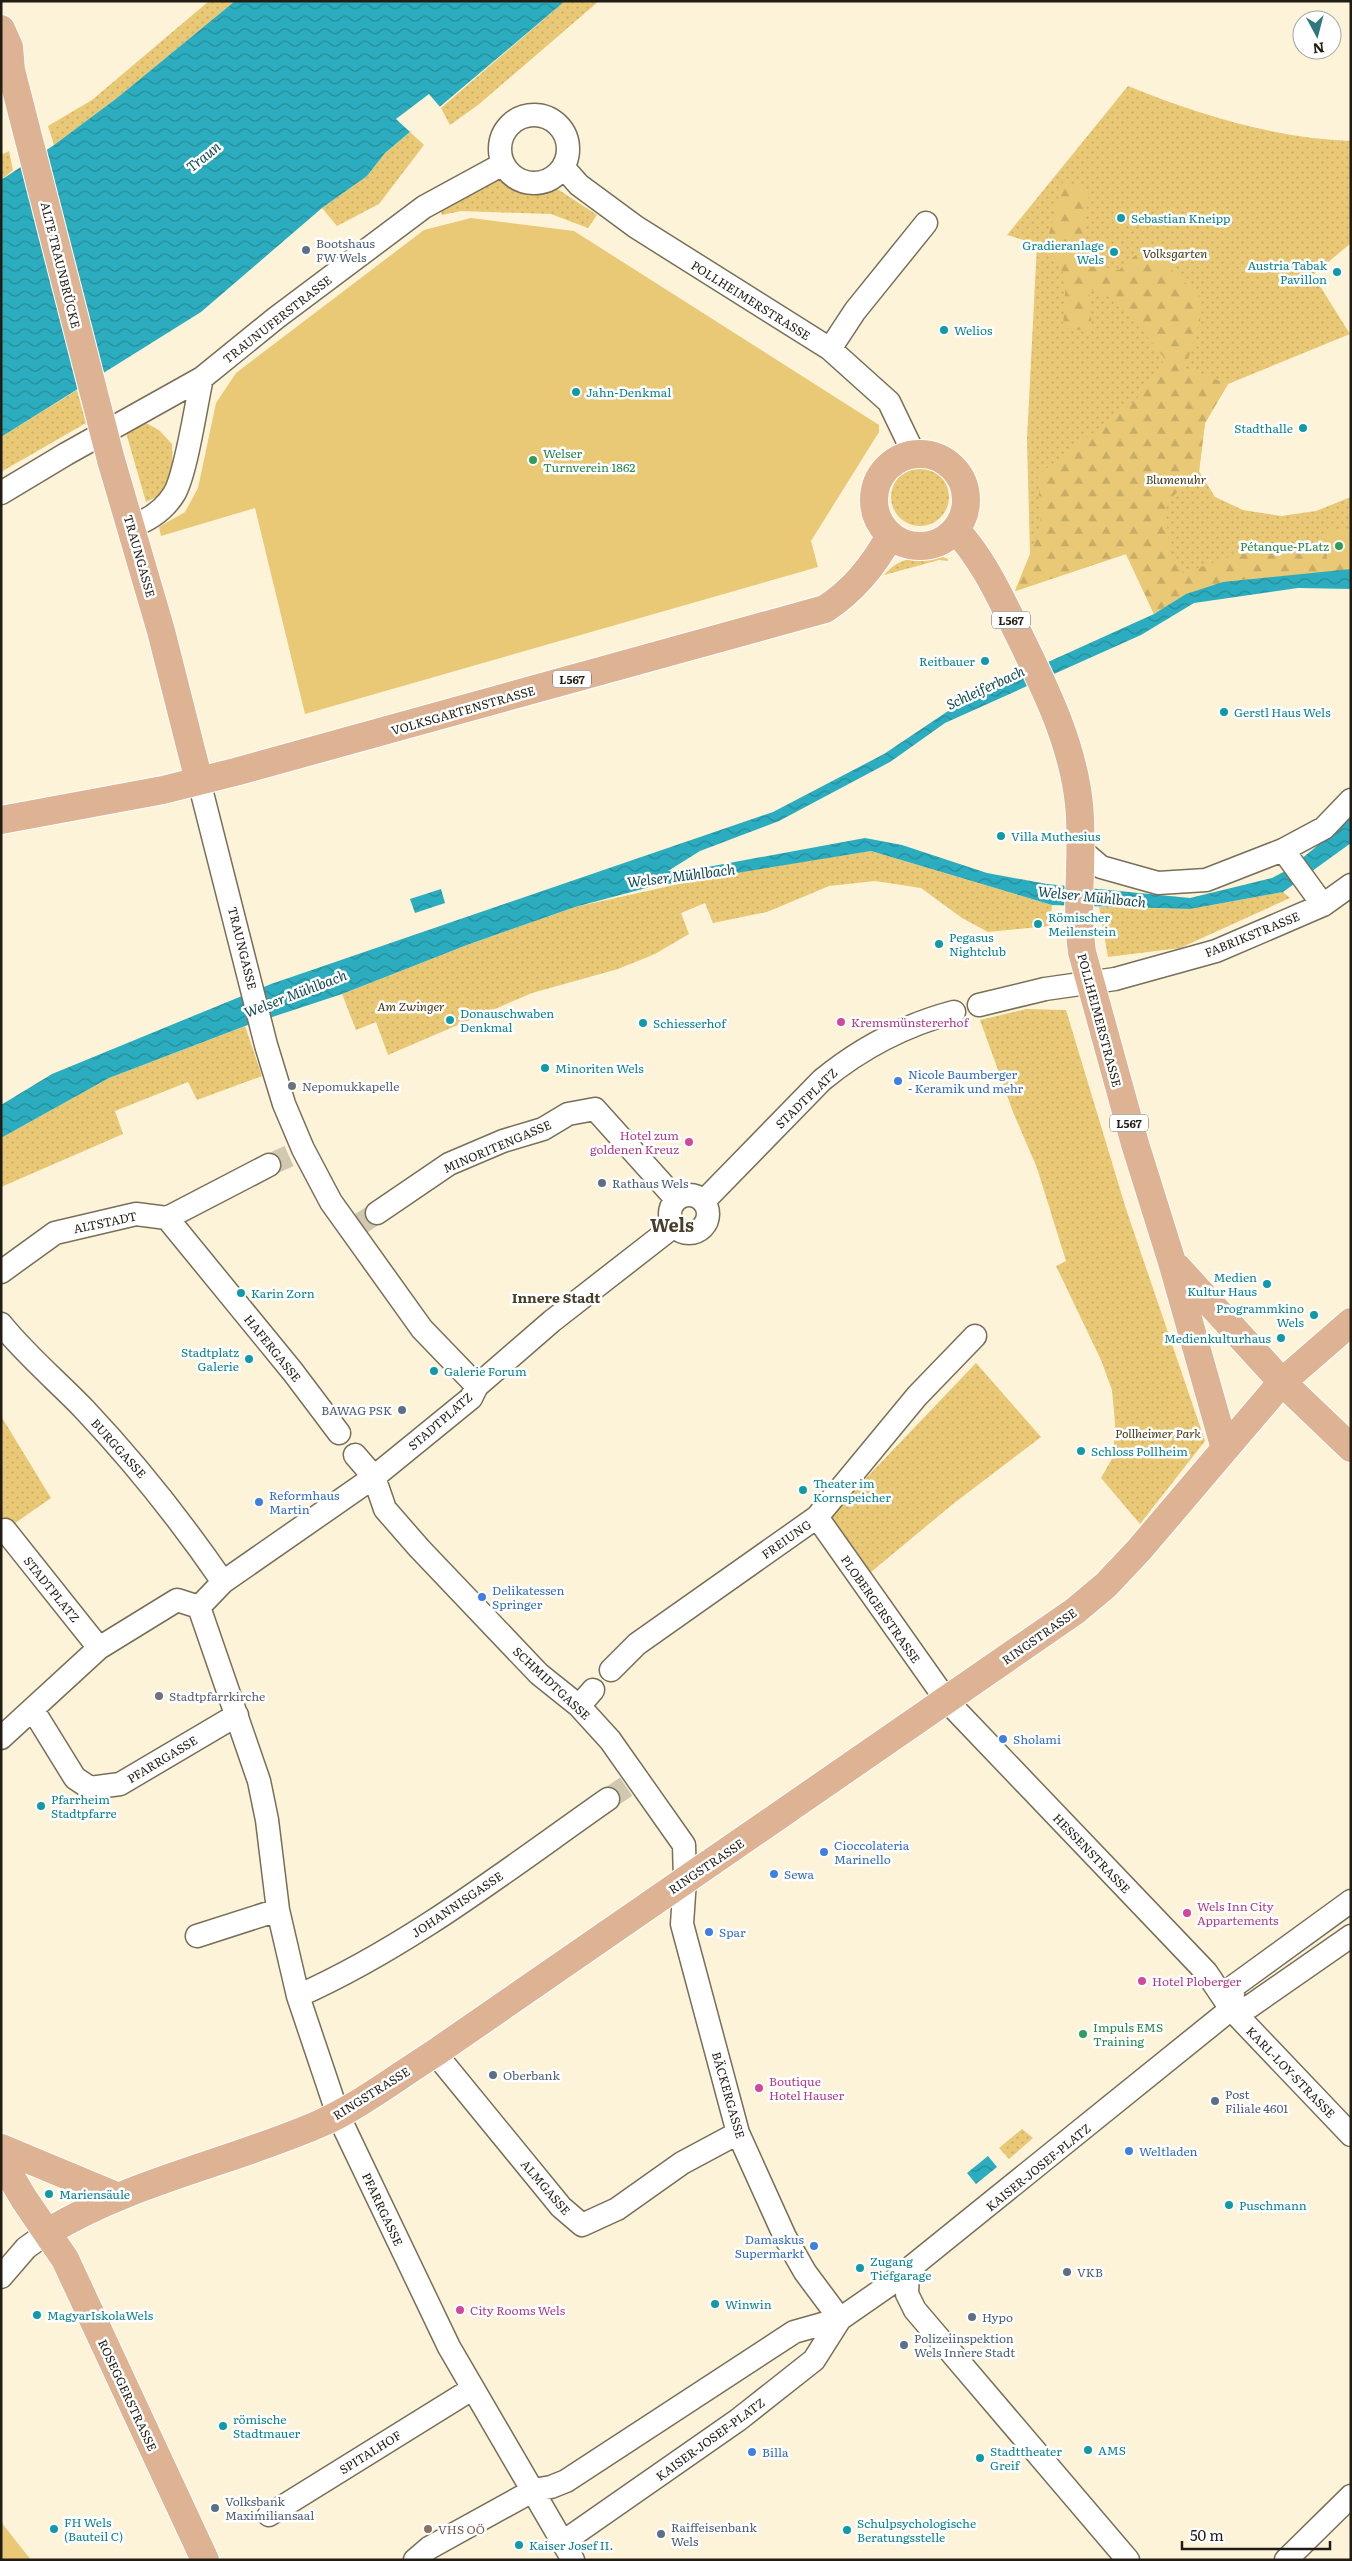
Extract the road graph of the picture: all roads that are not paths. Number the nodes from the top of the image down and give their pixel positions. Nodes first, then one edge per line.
1 (1, 29) edge
2 (6, 63) edge
3 (503, 164) junction
4 (564, 167) junction
5 (926, 223) dead end
6 (830, 349) junction
7 (202, 378) junction
8 (914, 454) junction
9 (111, 460) joint
10 (1, 493) edge
11 (132, 526) junction
12 (956, 530) junction
13 (890, 536) junction
14 (199, 781) junction
15 (1351, 800) edge
16 (1, 820) edge
17 (1080, 849) junction
18 (1288, 858) junction
19 (1351, 885) edge
20 (1318, 900) junction
21 (1089, 983) junction
22 (979, 1006) dead end
23 (954, 1012) dead end
24 (269, 1165) tunnel mouth
25 (676, 1199) junction
26 (704, 1201) junction
27 (167, 1218) junction
28 (362, 1222) junction
29 (674, 1226) junction
30 (1172, 1262) junction
31 (1, 1272) edge
32 (1351, 1322) edge
33 (1, 1324) edge
34 (975, 1336) dead end
35 (1282, 1382) junction
36 (478, 1386) junction
37 (339, 1433) dead end
38 (1351, 1448) edge
39 (1226, 1449) junction
40 (355, 1455) dead end
41 (374, 1477) junction
42 (817, 1518) junction
43 (5, 1530) dead end
44 (223, 1582) junction
45 (200, 1607) junction
46 (100, 1648) junction
47 (611, 1670) dead end
48 (947, 1701) junction
49 (33, 1710) junction
50 (237, 1715) junction
51 (1, 1738) edge
52 (608, 1799) tunnel mouth
53 (685, 1880) junction
54 (1351, 1901) edge
55 (278, 1910) junction
56 (198, 1936) dead end
57 (1351, 1936) edge
58 (298, 1996) junction
59 (1231, 2009) junction
60 (435, 2053) junction
61 (338, 2115) junction
62 (738, 2134) junction
63 (1351, 2135) edge
64 (1, 2148) edge
65 (1, 2160) edge
66 (116, 2196) junction
67 (48, 2232) junction
68 (908, 2272) junction
69 (1, 2277) edge
70 (840, 2319) junction
71 (472, 2389) junction
72 (534, 2490) junction
73 (1351, 2496) edge
74 (269, 2515) dead end
75 (568, 2551) edge
76 (205, 2560) edge
77 (415, 2560) edge
78 (1128, 2560) edge
79 (1286, 2560) edge

1 - 2 main road, ALTE TRAUNBRÜCKE
2 - 9 main road, ALTE TRAUNBRÜCKE, bridge
3 - 4 street
3 - 4 street
3 - 7 street, TRAUNUFERSTRASSE
4 - 6 street, POLLHEIMERSTRASSE
5 - 6 street
6 - 8 street, POLLHEIMERSTRASSE
7 - 10 street, TRAUNUFERSTRASSE
7 - 11 street
8 - 12 main road
8 - 13 main road
9 - 11 main road, TRAUNGASSE
11 - 14 main road, TRAUNGASSE
12 - 13 main road
12 - 17 main road, POLLHEIMERSTRASSE / L567
13 - 14 main road, VOLKSGARTENSTRASSE / L567
14 - 16 main road, VOLKSGARTENSTRASSE
14 - 28 street, TRAUNGASSE
15 - 18 street
17 - 18 street
17 - 21 main road, POLLHEIMERSTRASSE / L567
18 - 20 street
19 - 20 street, FABRIKSTRASSE
20 - 21 street, FABRIKSTRASSE
21 - 22 street
21 - 30 main road, POLLHEIMERSTRASSE / L567
23 - 26 street, STADTPLATZ
24 - 27 street
25 - 26 street
25 - 28 street, MINORITENGASSE
25 - 29 street
26 - 29 street
27 - 31 street, ALTSTADT
27 - 37 street, HAFERGASSE
28 - 36 street, TRAUNGASSE
29 - 36 street, STADTPLATZ
30 - 35 main road, POLLHEIMERSTRASSE / L567
30 - 39 main road, POLLHEIMERSTRASSE
32 - 35 main road, RINGSTRASSE
33 - 44 street, BURGGASSE
34 - 42 street, FREIUNG
35 - 38 main road, L567
35 - 39 main road, RINGSTRASSE
36 - 41 street, STADTPLATZ
39 - 48 main road, RINGSTRASSE
40 - 41 street
41 - 44 street, STADTPLATZ
41 - 53 street, SCHMIDTGASSE
42 - 47 street, FREIUNG
42 - 48 street, PLOBERGERSTRASSE
43 - 46 street, STADTPLATZ
44 - 45 street, STADTPLATZ
45 - 46 street
45 - 50 street, PFARRGASSE
46 - 49 street
48 - 53 main road, RINGSTRASSE
48 - 59 street, HESSENSTRASSE
49 - 50 street, PFARRGASSE
49 - 51 street
50 - 55 street, PFARRGASSE
52 - 58 street, JOHANNISGASSE
53 - 60 main road, RINGSTRASSE
53 - 62 street, BÄCKERGASSE
54 - 59 street
55 - 56 street
55 - 58 street, PFARRGASSE
57 - 59 street, KAISER-JOSEF-PLATZ
58 - 61 street, PFARRGASSE
59 - 63 street, KARL-LOY-STRASSE
59 - 68 street, KAISER-JOSEF-PLATZ
60 - 61 main road, RINGSTRASSE
60 - 62 street, ALMGASSE
61 - 66 main road, RINGSTRASSE
61 - 71 street, PFARRGASSE
62 - 70 street, BÄCKERGASSE
64 - 66 main road
65 - 67 main road, ROSEGGERSTRASSE
66 - 67 main road, RINGSTRASSE
67 - 69 street
67 - 76 main road, ROSEGGERSTRASSE
68 - 70 street, KAISER-JOSEF-PLATZ
68 - 78 street
70 - 72 street, KAISER-JOSEF-PLATZ
70 - 75 street, KAISER-JOSEF-PLATZ
71 - 72 street, PFARRGASSE
71 - 74 street, SPITALHOF
72 - 75 street, PFARRGASSE
72 - 77 street, KAISER-JOSEF-PLATZ
73 - 79 street

